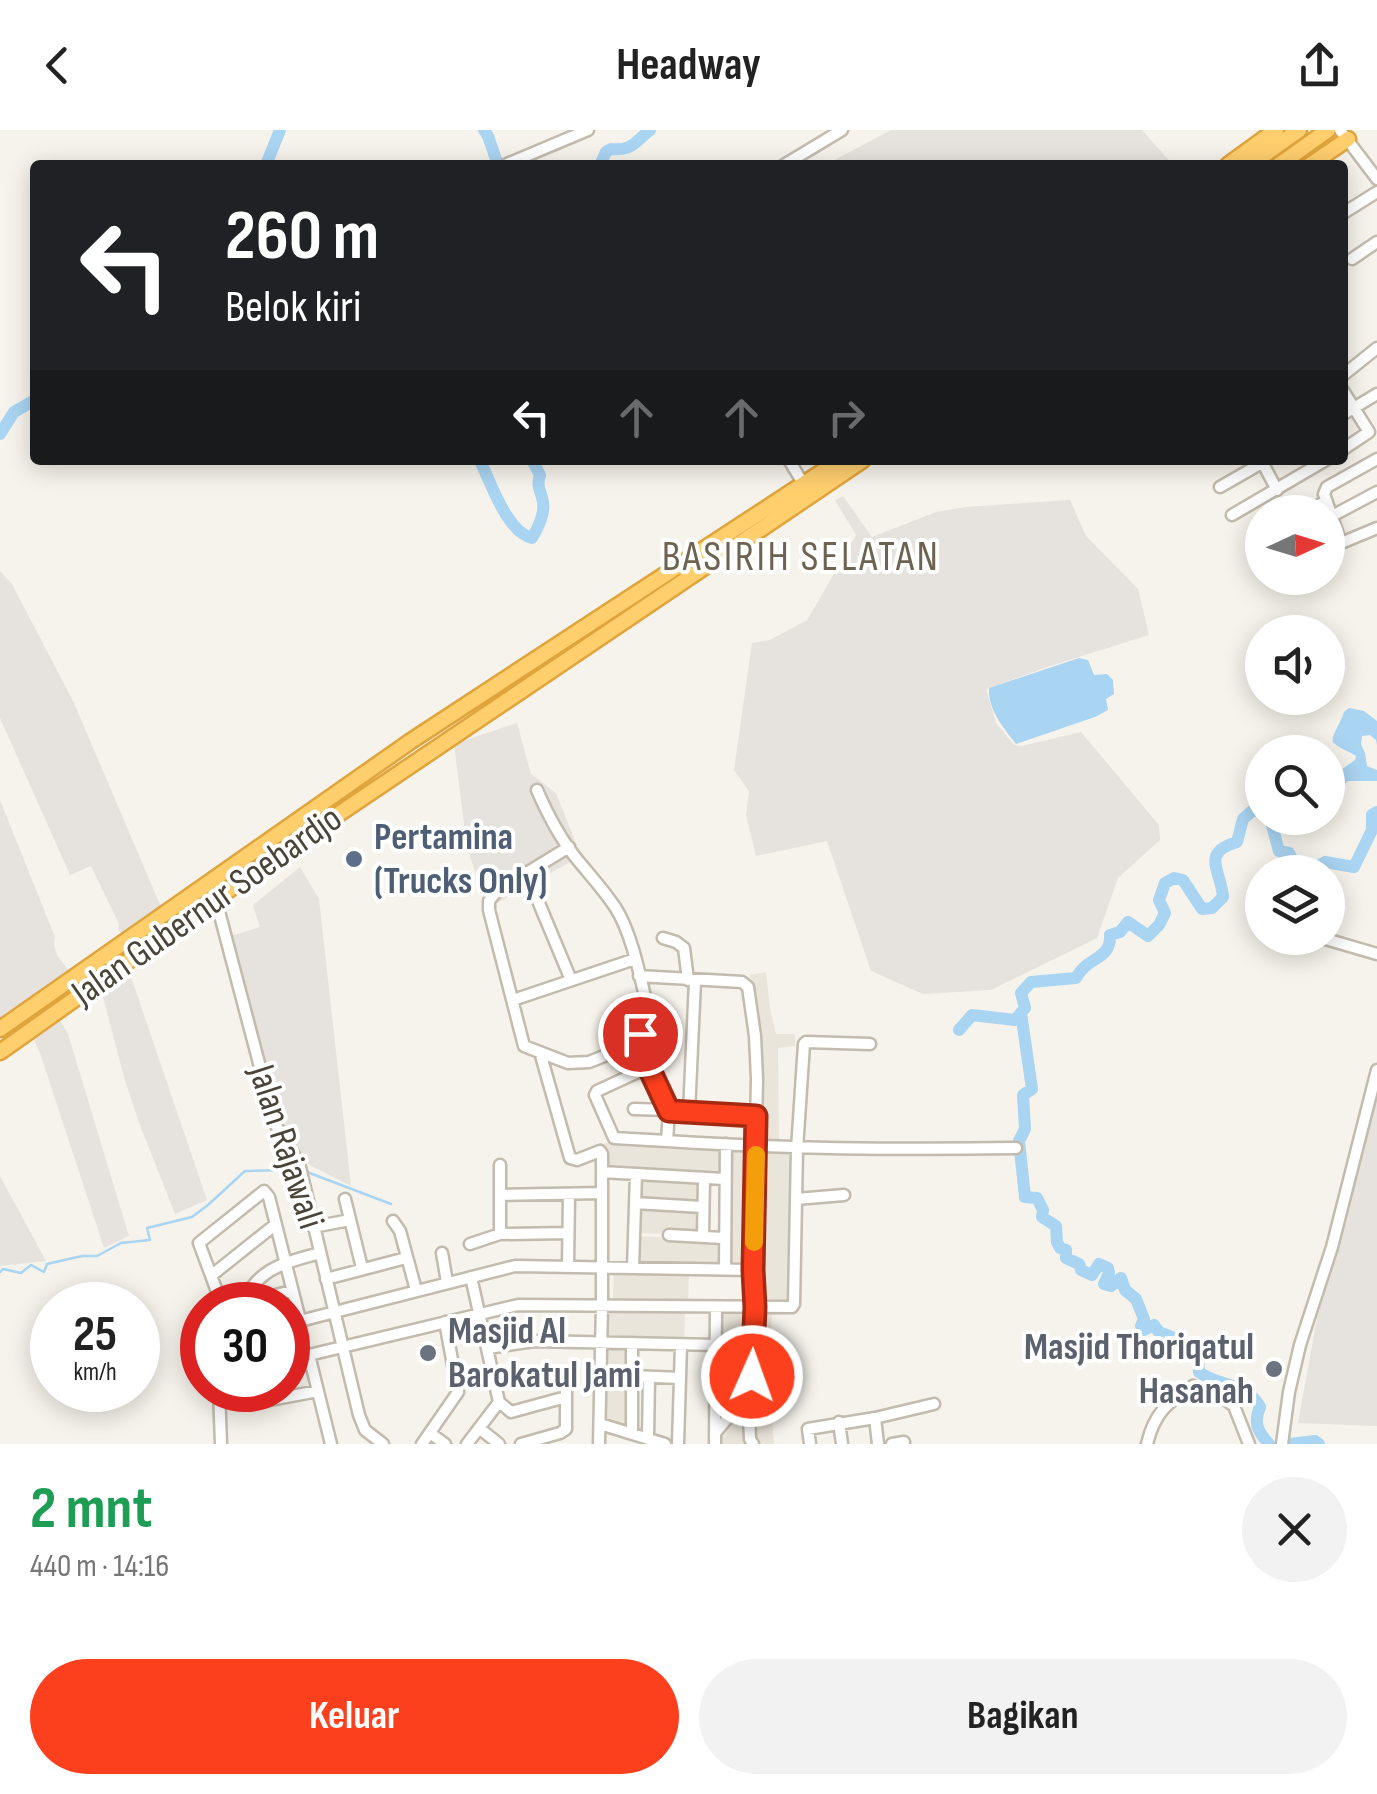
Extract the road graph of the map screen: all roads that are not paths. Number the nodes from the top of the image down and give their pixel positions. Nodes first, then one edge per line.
1 (588, 130) edge
2 (842, 130) edge
3 (1276, 130) edge
4 (1299, 130) edge
5 (1328, 130) edge
6 (1344, 134) edge
7 (516, 160) edge
8 (792, 160) edge
9 (1235, 160) edge
10 (1257, 160) edge
11 (1286, 160) edge
12 (1315, 160) edge
13 (1377, 179) edge
14 (1377, 192) edge
15 (1348, 210) edge
16 (1377, 242) edge
17 (1352, 259) dead end
18 (1377, 348) edge
19 (1348, 371) edge
20 (1377, 394) edge
21 (1348, 397) edge
22 (1355, 407) junction
23 (1348, 411) edge
24 (1348, 446) edge
25 (1377, 459) edge
26 (792, 465) edge
27 (833, 465) edge
28 (857, 465) edge
29 (1257, 465) edge
30 (1266, 465) edge
31 (1318, 465) edge
32 (804, 485) junction
33 (1220, 487) dead end
34 (1277, 490) junction
35 (1377, 492) edge
36 (1326, 495) edge
37 (1345, 509) edge
38 (1232, 515) dead end
39 (1377, 528) edge
40 (1345, 542) edge
41 (501, 682) junction
42 (512, 697) junction
43 (537, 790) dead end
44 (568, 846) junction
45 (526, 872) junction
46 (216, 900) junction
47 (663, 938) dead end
48 (1345, 945) edge
49 (1377, 954) edge
50 (634, 958) junction
51 (639, 976) junction
52 (571, 980) junction
53 (691, 981) junction
54 (513, 1000) junction
55 (0, 1029) edge
56 (634, 1036) junction
57 (870, 1044) dead end
58 (0, 1052) edge
59 (540, 1052) junction
60 (650, 1067) junction
61 (1377, 1070) edge
62 (662, 1095) junction
63 (668, 1110) junction
64 (689, 1113) junction
65 (756, 1116) junction
66 (667, 1141) junction
67 (726, 1144) junction
68 (756, 1146) junction
69 (1016, 1148) dead end
70 (796, 1149) junction
71 (500, 1165) dead end
72 (602, 1172) junction
73 (636, 1174) junction
74 (704, 1178) junction
75 (724, 1179) junction
76 (602, 1193) junction
77 (501, 1194) junction
78 (569, 1195) junction
79 (844, 1196) dead end
80 (345, 1199) dead end
81 (796, 1199) junction
82 (634, 1203) junction
83 (702, 1207) junction
84 (350, 1220) junction
85 (394, 1221) dead end
86 (276, 1224) junction
87 (313, 1227) junction
88 (568, 1233) junction
89 (500, 1234) junction
90 (669, 1235) dead end
91 (702, 1236) junction
92 (723, 1238) junction
93 (470, 1244) dead end
94 (320, 1253) junction
95 (442, 1253) dead end
96 (406, 1258) junction
97 (285, 1262) junction
98 (568, 1267) junction
99 (602, 1267) junction
100 (362, 1268) junction
101 (632, 1268) junction
102 (724, 1270) junction
103 (753, 1270) junction
104 (212, 1275) junction
105 (471, 1277) junction
106 (326, 1278) junction
107 (214, 1282) edge
108 (255, 1282) edge
109 (290, 1282) edge
110 (447, 1282) junction
111 (416, 1290) junction
112 (602, 1305) junction
113 (755, 1307) junction
114 (716, 1308) junction
115 (334, 1312) junction
116 (480, 1314) junction
117 (310, 1318) edge
118 (445, 1322) junction
119 (602, 1342) junction
120 (632, 1343) junction
121 (681, 1345) junction
122 (716, 1346) junction
123 (343, 1347) junction
124 (488, 1348) junction
125 (310, 1355) edge
126 (310, 1359) edge
127 (632, 1376) junction
128 (648, 1377) junction
129 (680, 1378) junction
130 (495, 1382) junction
131 (318, 1391) junction
132 (310, 1393) edge
133 (748, 1394) junction
134 (566, 1397) junction
135 (499, 1402) junction
136 (934, 1404) dead end
137 (220, 1412) edge
138 (875, 1418) junction
139 (839, 1422) junction
140 (600, 1424) junction
141 (478, 1428) junction
142 (632, 1433) junction
143 (430, 1434) junction
144 (648, 1438) junction
145 (715, 1439) edge
146 (1283, 1440) edge
147 (221, 1444) edge
148 (331, 1444) edge
149 (383, 1444) edge
150 (422, 1444) edge
151 (444, 1444) edge
152 (467, 1444) edge
153 (499, 1444) edge
154 (521, 1444) edge
155 (599, 1444) edge
156 (665, 1444) edge
157 (678, 1444) edge
158 (753, 1444) edge
159 (810, 1444) edge
160 (842, 1444) edge
161 (878, 1444) edge
162 (1147, 1444) edge
163 (1249, 1444) edge

1 - 7 street
2 - 8 street
3 - 9 highway
4 - 10 highway
5 - 11 highway
6 - 12 highway
6 - 13 street
14 - 15 street
16 - 17 street
18 - 19 street
20 - 22 street
21 - 22 street
22 - 23 street
22 - 24 street
25 - 36 street
26 - 32 street
27 - 32 highway, Jalan Gubernur Soebardjo
28 - 42 highway, Jalan Gubernur Soebardjo
29 - 33 street
30 - 34 street
31 - 34 street
32 - 41 highway, Jalan Gubernur Soebardjo
34 - 38 street
35 - 37 street
39 - 40 street
41 - 42 highway
41 - 55 highway, Jalan Gubernur Soebardjo
42 - 46 highway, Jalan Gubernur Soebardjo
43 - 44 street
44 - 45 street
44 - 50 street
45 - 52 street
45 - 54 street
46 - 58 highway, Jalan Gubernur Soebardjo
46 - 87 street, Jalan Rajawali
47 - 53 street
48 - 49 street
50 - 51 street
50 - 52 street
51 - 53 street
51 - 56 street
52 - 54 street
53 - 64 street
53 - 65 street
54 - 59 street
56 - 59 street
56 - 60 street
57 - 70 street
59 - 72 street
60 - 62 street
60 - 66 street
61 - 146 street
62 - 63 street
62 - 63 street
63 - 64 street
63 - 66 street
64 - 65 street
65 - 68 street
66 - 67 street
67 - 68 street
67 - 75 street
68 - 70 street
68 - 103 street
69 - 70 street
70 - 81 street
71 - 77 street
72 - 73 street
72 - 76 street
73 - 74 street
73 - 82 street
74 - 75 street
74 - 83 street
75 - 92 street
76 - 78 street
76 - 99 street
77 - 78 street
77 - 89 street
78 - 88 street
79 - 81 street
80 - 84 street
81 - 113 street
82 - 83 street
82 - 101 street
83 - 91 street
84 - 87 street
84 - 100 street
85 - 96 street
86 - 97 street
86 - 104 street
86 - 104 street
87 - 94 street, Jalan Rajawali
88 - 89 street
88 - 98 street
89 - 93 street
90 - 91 street
91 - 92 street
92 - 102 street
94 - 97 street
94 - 106 street, Jalan Rajawali
95 - 110 street
96 - 100 street
96 - 111 street
97 - 108 street
97 - 109 street
98 - 99 street
98 - 105 street
99 - 101 street
99 - 112 street
100 - 106 street
101 - 102 street
102 - 103 street
103 - 113 street
104 - 107 street
105 - 110 street
105 - 116 street
106 - 115 street, Jalan Rajawali
110 - 111 street
111 - 115 street
112 - 114 street
112 - 116 street
112 - 119 street
113 - 114 street
113 - 133 street
114 - 122 street
115 - 117 street
115 - 123 street, Jalan Rajawali
116 - 118 street
116 - 124 street
118 - 123 street
118 - 143 street
119 - 120 street
119 - 124 street
119 - 140 street
120 - 121 street
120 - 127 street
121 - 122 street
121 - 129 street
122 - 145 street
123 - 125 street
123 - 149 street, Jalan Rajawali
124 - 130 street
126 - 131 street
127 - 128 street
127 - 142 street
128 - 129 street
128 - 144 street
129 - 157 street
130 - 134 street
130 - 135 street
131 - 132 street
131 - 148 street
133 - 145 street
133 - 158 street
134 - 135 street
134 - 154 street
135 - 141 street
136 - 138 street
137 - 147 street
138 - 139 street
138 - 161 street
139 - 159 street
139 - 160 street
140 - 142 street
140 - 155 street
141 - 152 street
141 - 153 street
142 - 144 street
143 - 150 street
143 - 151 street
144 - 156 street
162 - 163 street

